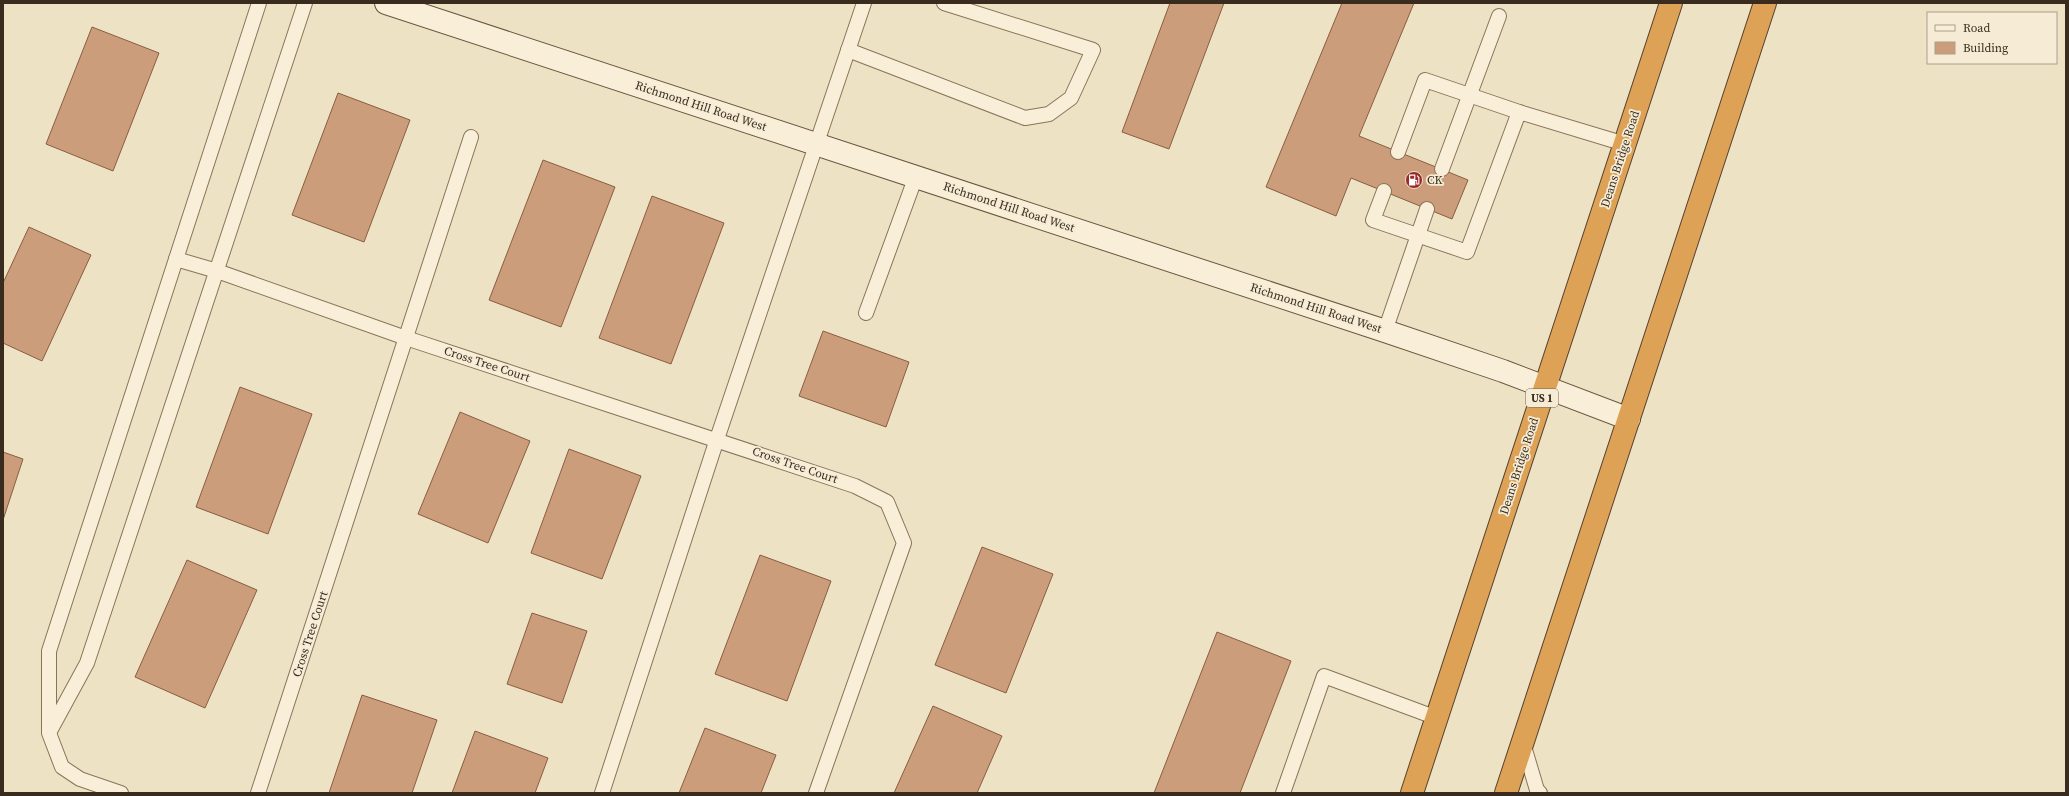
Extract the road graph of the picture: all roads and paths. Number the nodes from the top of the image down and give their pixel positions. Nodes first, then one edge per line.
1 (259, 3) edge
2 (305, 3) edge
3 (386, 3) edge
4 (864, 3) edge
5 (944, 3) edge
6 (1671, 3) edge
7 (1765, 3) edge
8 (1499, 16) dead end
9 (848, 50) junction
10 (1468, 95) junction
11 (1519, 112) junction
12 (471, 137) dead end
13 (816, 143) junction
14 (1625, 144) junction
15 (1398, 152) dead end
16 (1442, 170) dead end
17 (916, 176) junction
18 (1384, 191) dead end
19 (1427, 208) dead end
20 (1418, 236) junction
21 (176, 259) junction
22 (217, 271) junction
23 (866, 313) dead end
24 (1385, 331) junction
25 (406, 338) junction
26 (1545, 387) junction
27 (1629, 419) junction
28 (716, 439) junction
29 (1437, 718) junction
30 (49, 733) junction
31 (1523, 741) junction
32 (121, 793) edge
33 (258, 793) edge
34 (602, 793) edge
35 (816, 793) edge
36 (1283, 793) edge
37 (1412, 793) edge
38 (1506, 793) edge
39 (1540, 793) edge

1 - 21 lane
2 - 22 lane
3 - 13 street, Richmond Hill Road West
4 - 9 lane
5 - 9 lane
6 - 14 highway, Deans Bridge Road / US 1
7 - 27 highway
8 - 10 lane
9 - 13 lane
10 - 11 lane
10 - 15 lane
10 - 16 lane
11 - 14 lane
11 - 20 lane
12 - 25 lane, Cross Tree Court
13 - 17 street, Richmond Hill Road West
13 - 28 lane
14 - 26 highway, Deans Bridge Road / US 1
17 - 23 lane
17 - 24 street, Richmond Hill Road West
18 - 20 lane
19 - 20 lane
20 - 24 lane
21 - 22 lane, Cross Tree Court
21 - 30 lane
22 - 25 lane, Cross Tree Court
22 - 30 lane
24 - 26 street, Richmond Hill Road West
25 - 28 lane, Cross Tree Court
25 - 33 lane, Cross Tree Court
26 - 27 street, Richmond Hill Road West
26 - 29 highway, Deans Bridge Road / US 1
27 - 31 highway
28 - 34 lane
28 - 35 lane, Cross Tree Court
29 - 36 lane
29 - 37 highway, Deans Bridge Road / US 1
30 - 32 lane
31 - 38 highway
31 - 39 lane

